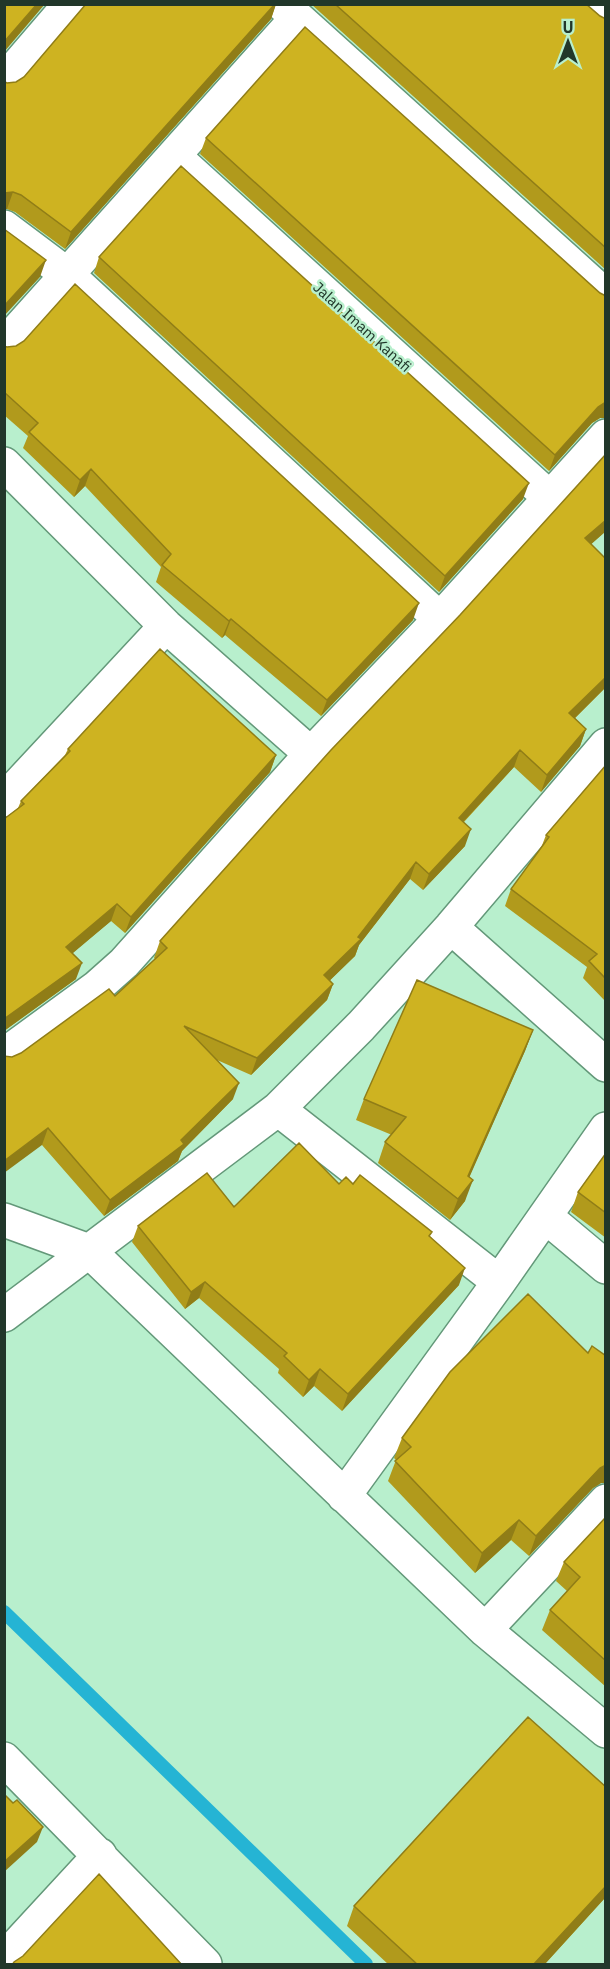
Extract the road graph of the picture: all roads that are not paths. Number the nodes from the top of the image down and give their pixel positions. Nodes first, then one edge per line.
1 (70, 4) edge
2 (589, 4) edge
3 (290, 11) edge
4 (606, 19) edge
5 (4, 81) edge
6 (174, 156) junction
7 (4, 227) edge
8 (68, 275) junction
9 (606, 296) edge
10 (4, 345) edge
11 (606, 436) edge
12 (4, 464) edge
13 (550, 498) junction
14 (440, 619) junction
15 (166, 626) junction
16 (606, 745) edge
17 (311, 754) junction
18 (4, 800) edge
19 (451, 927) junction
20 (4, 1055) edge
21 (606, 1065) edge
22 (278, 1109) junction
23 (606, 1130) edge
24 (544, 1216) junction
25 (4, 1220) edge
26 (89, 1251) junction
27 (606, 1267) edge
28 (499, 1282) junction
29 (4, 1314) edge
30 (344, 1496) junction
31 (606, 1501) edge
32 (485, 1630) junction
33 (606, 1731) edge
34 (4, 1759) edge
35 (100, 1855) junction
36 (4, 1959) edge
37 (205, 1965) edge

1 - 5 street
2 - 4 street
3 - 6 street
3 - 9 street
6 - 8 street
6 - 13 street, Jalan Imam Kanafi
7 - 8 street
8 - 10 street
8 - 14 street
11 - 13 street
12 - 15 street
13 - 14 street
14 - 17 street
15 - 17 street
15 - 18 street
16 - 19 street
17 - 20 street
19 - 21 street
19 - 22 street
22 - 26 street
22 - 28 street
23 - 24 street
24 - 27 street
24 - 28 street
25 - 26 street
26 - 29 street
26 - 30 street
28 - 30 street
30 - 32 street
31 - 32 street
32 - 33 street
34 - 35 street
35 - 36 street
35 - 37 street

